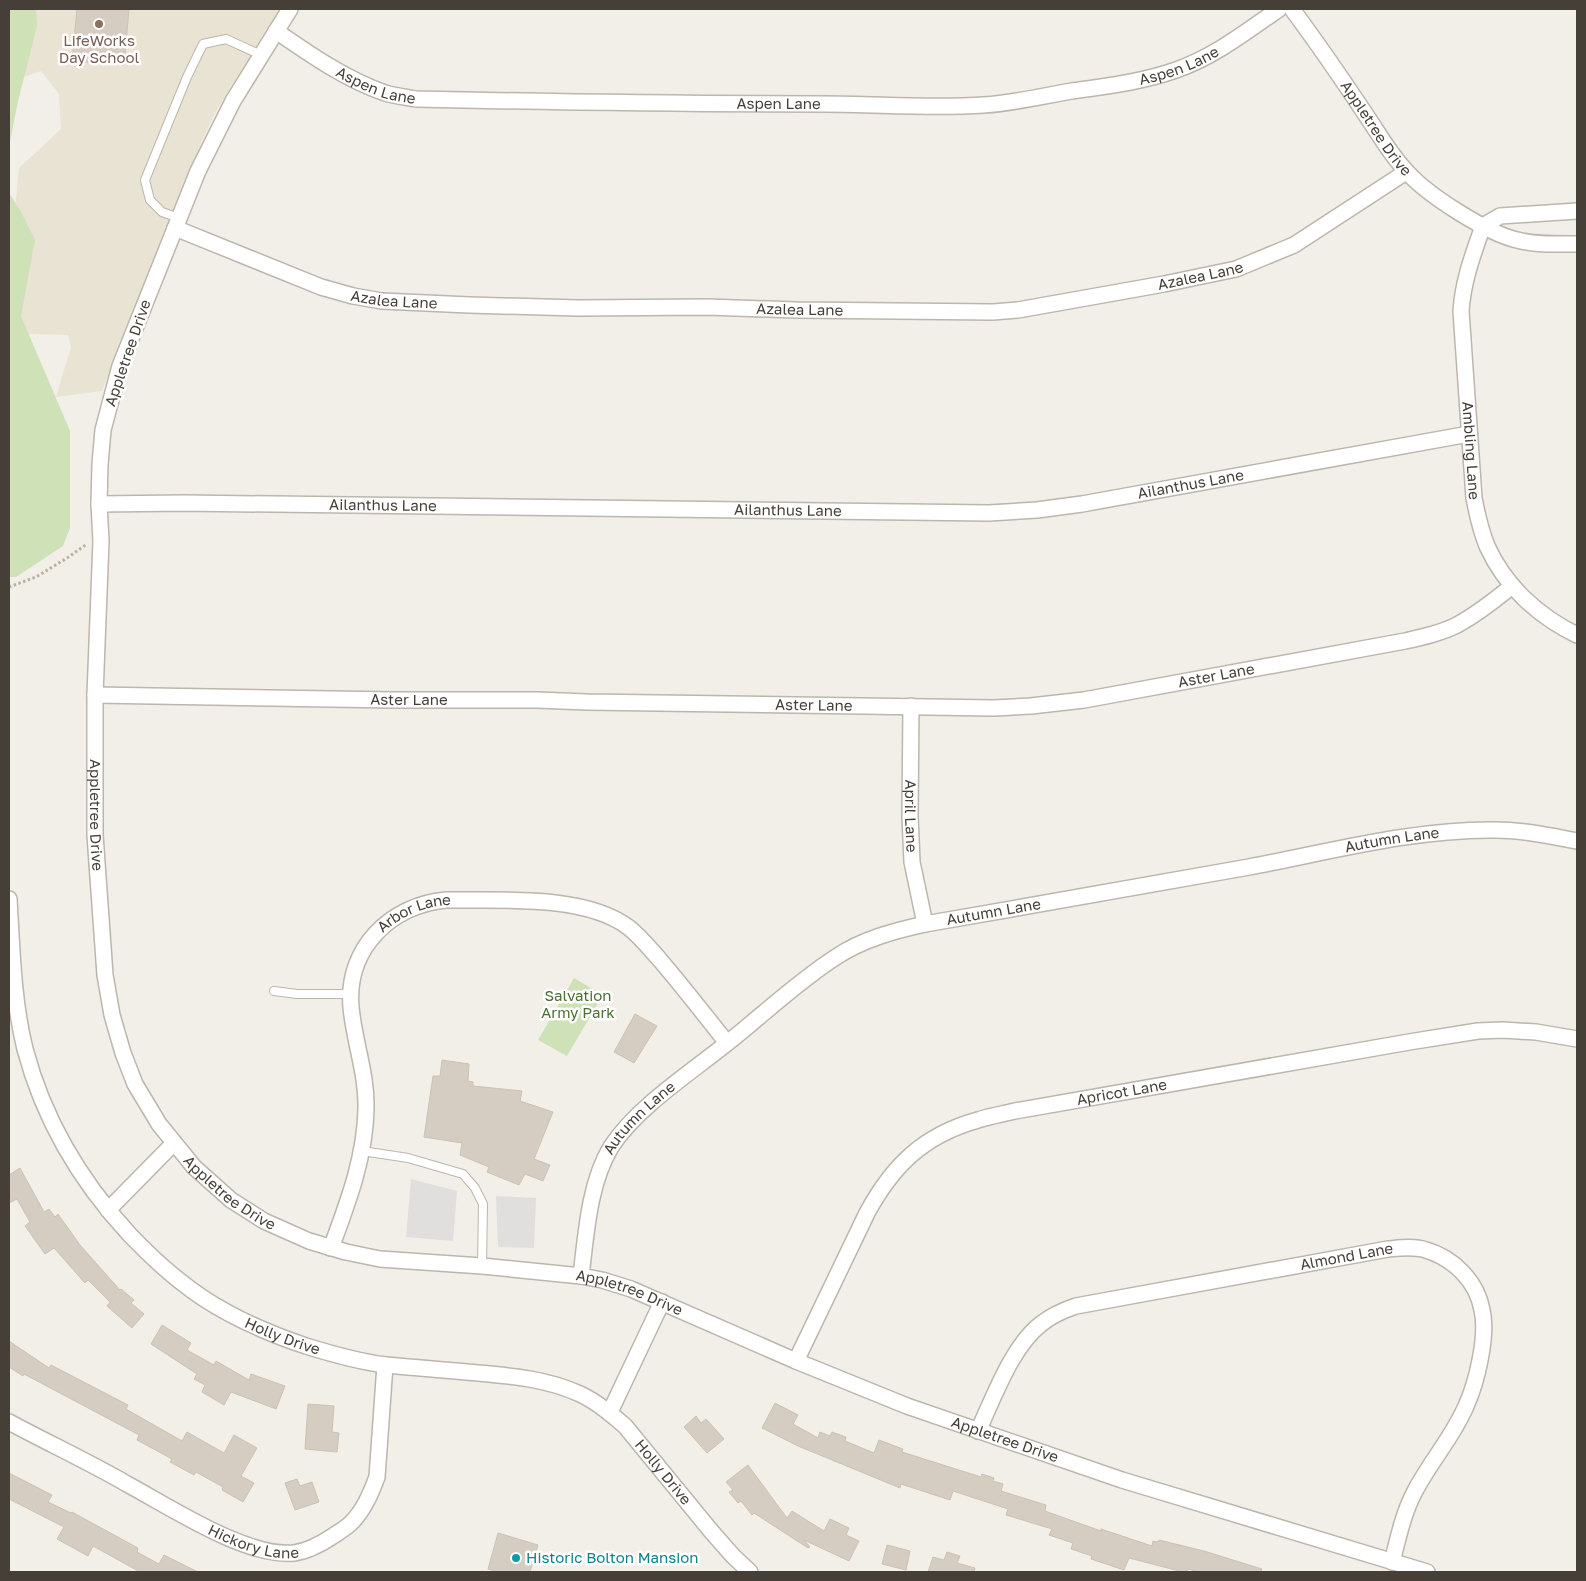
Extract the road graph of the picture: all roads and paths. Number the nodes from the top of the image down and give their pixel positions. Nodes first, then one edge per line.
1 (290, 9) edge
2 (1279, 9) edge
3 (1292, 9) edge
4 (276, 32) junction
5 (261, 55) junction
6 (1406, 172) junction
7 (1577, 211) edge
8 (177, 223) junction
9 (1483, 226) junction
10 (1577, 244) edge
11 (1469, 434) junction
12 (99, 504) junction
13 (101, 532) junction
14 (1512, 586) junction
15 (9, 587) edge
16 (1577, 635) edge
17 (95, 695) junction
18 (911, 706) junction
19 (1577, 841) edge
20 (9, 899) edge
21 (925, 924) junction
22 (274, 991) dead end
23 (351, 994) junction
24 (1577, 1039) edge
25 (727, 1043) junction
26 (174, 1143) junction
27 (362, 1151) junction
28 (108, 1210) junction
29 (331, 1248) junction
30 (482, 1266) junction
31 (581, 1276) junction
32 (662, 1302) junction
33 (796, 1362) junction
34 (385, 1365) junction
35 (610, 1412) junction
36 (9, 1422) edge
37 (978, 1431) junction
38 (1392, 1562) junction
39 (750, 1572) edge
40 (1427, 1572) edge

1 - 4 street, Appletree Drive
2 - 4 street, Aspen Lane
3 - 6 street, Appletree Drive
4 - 5 street, Appletree Drive
5 - 8 street, Appletree Drive
5 - 8 lane
6 - 8 street, Azalea Lane
6 - 9 street, Appletree Drive
7 - 9 street
8 - 12 street, Appletree Drive
9 - 10 street, Appletree Drive
9 - 11 street, Ambling Lane
11 - 12 street, Ailanthus Lane
11 - 14 street, Ambling Lane
12 - 13 street, Appletree Drive
13 - 15 path
13 - 17 street, Appletree Drive
14 - 16 street, Ambling Lane
14 - 18 street, Aster Lane
17 - 18 street, Aster Lane
17 - 26 street, Appletree Drive
18 - 21 street, April Lane
19 - 21 street, Autumn Lane
20 - 28 street, Holly Drive
21 - 25 street, Autumn Lane
22 - 23 lane
23 - 25 street, Arbor Lane
23 - 27 street, Arbor Lane
24 - 33 street, Apricot Lane
25 - 31 street, Autumn Lane
26 - 28 street
26 - 29 street, Appletree Drive
27 - 29 street, Arbor Lane
27 - 30 lane
28 - 34 street, Holly Drive
29 - 30 street, Appletree Drive
30 - 31 street, Appletree Drive
31 - 32 street, Appletree Drive
32 - 33 street, Appletree Drive
32 - 35 street
33 - 37 street, Appletree Drive
34 - 35 street, Holly Drive
34 - 36 street, Hickory Lane
35 - 39 street, Holly Drive
37 - 38 street, Appletree Drive
37 - 38 street, Almond Lane
38 - 40 street, Appletree Drive

